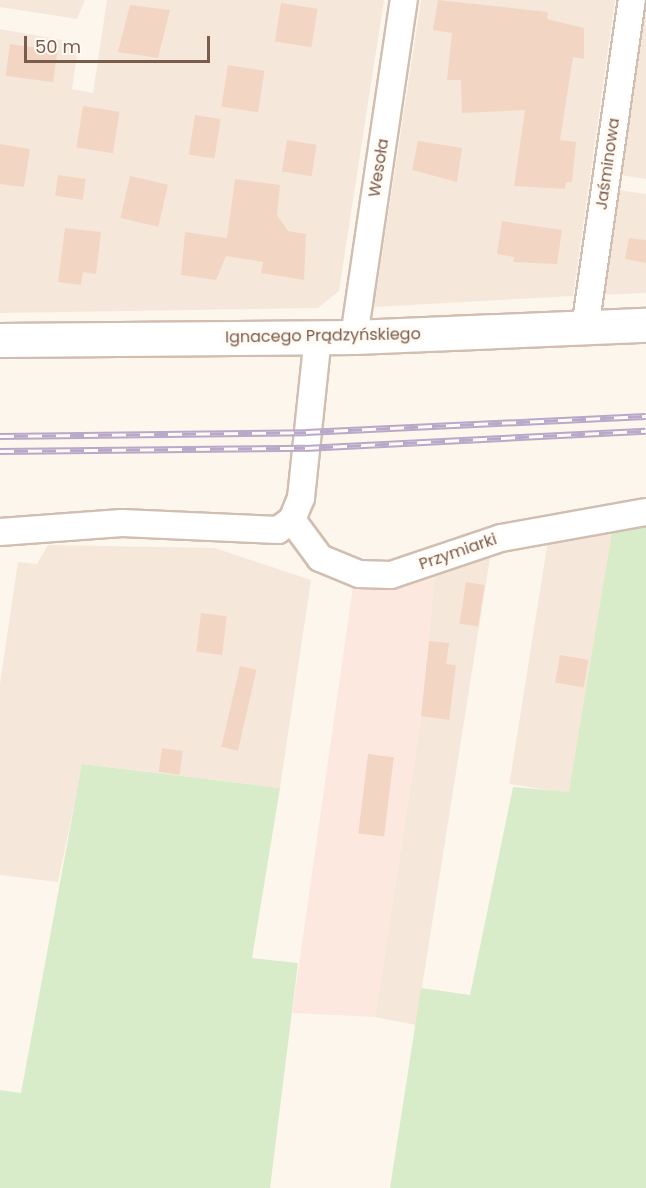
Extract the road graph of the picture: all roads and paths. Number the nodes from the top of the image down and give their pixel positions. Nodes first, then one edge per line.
1 (404, 0) edge
2 (632, 0) edge
3 (646, 325) edge
4 (585, 329) junction
5 (318, 337) junction
6 (354, 337) junction
7 (0, 340) edge
8 (646, 512) edge
9 (292, 520) junction
10 (0, 532) edge

1 - 6 street, Wesoła
2 - 4 street, Jaśminowa
3 - 4 street, Ignacego Prądzyńskiego
4 - 6 street, Ignacego Prądzyńskiego
5 - 6 street, Ignacego Prądzyńskiego
5 - 7 street, Ignacego Prądzyńskiego
5 - 9 street
8 - 9 street, Przymiarki
9 - 10 street

